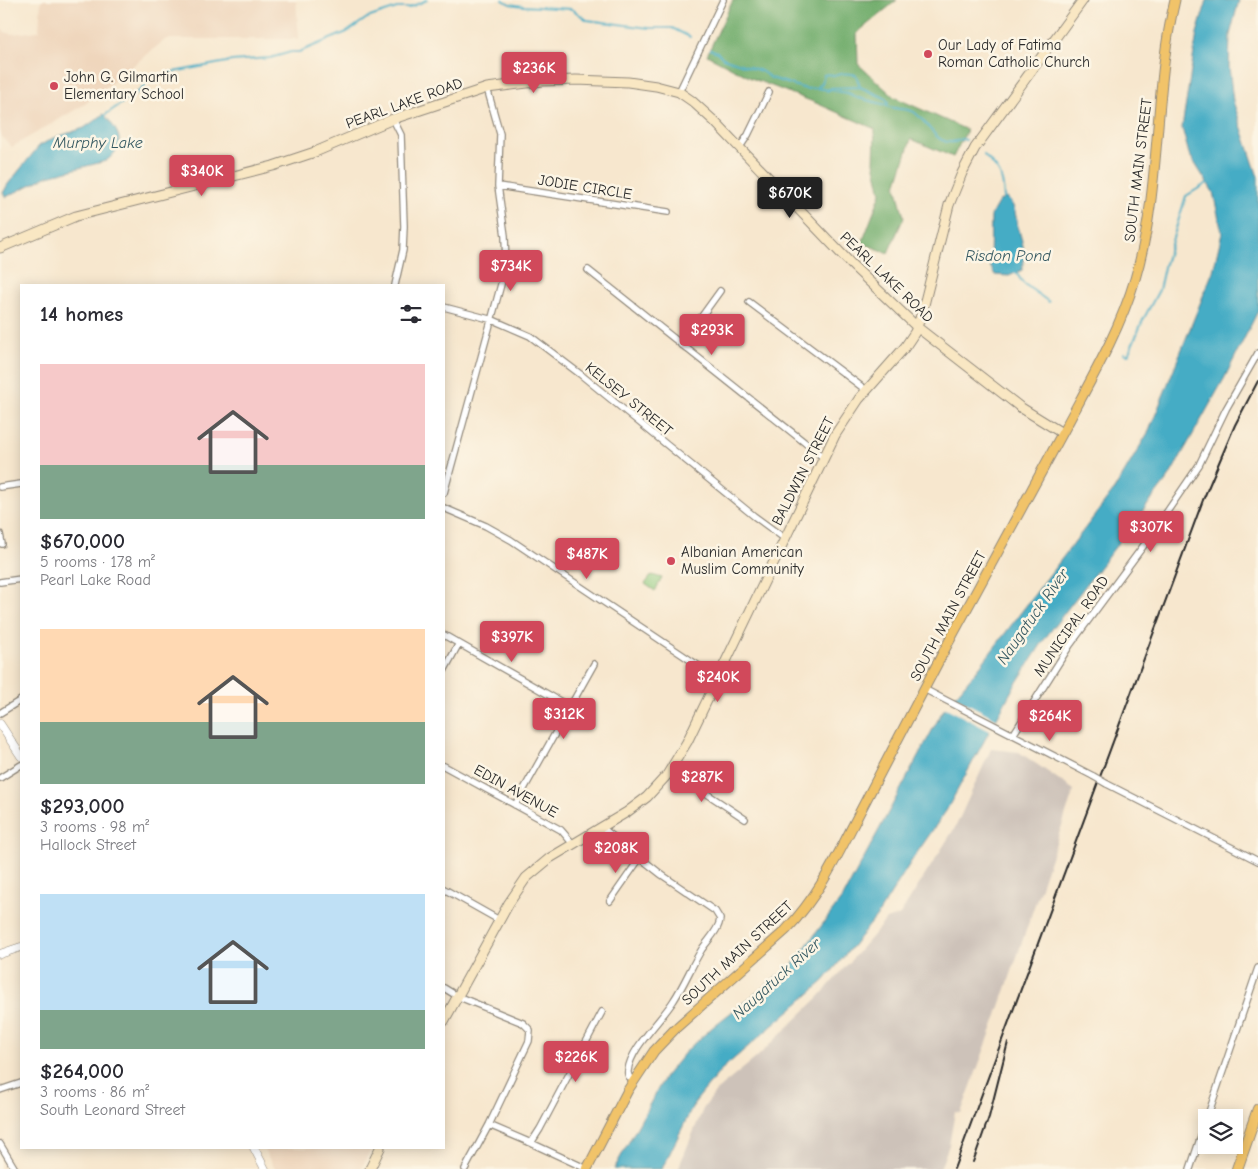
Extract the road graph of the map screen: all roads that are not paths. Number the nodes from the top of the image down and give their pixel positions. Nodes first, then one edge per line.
1 (723, 0) edge
2 (1083, 0) edge
3 (1175, 0) edge
4 (487, 88) junction
5 (679, 92) junction
6 (768, 92) dead end
7 (393, 119) junction
8 (740, 147) junction
9 (498, 186) junction
10 (668, 212) dead end
11 (0, 248) edge
12 (588, 270) dead end
13 (394, 284) edge
14 (720, 292) dead end
15 (749, 302) dead end
16 (445, 308) edge
17 (492, 320) junction
18 (917, 327) junction
19 (681, 345) junction
20 (1258, 353) edge
21 (866, 390) junction
22 (1062, 433) junction
23 (824, 457) junction
24 (20, 484) edge
25 (0, 487) edge
26 (445, 489) edge
27 (445, 508) edge
28 (0, 534) edge
29 (784, 538) junction
30 (2, 544) dead end
31 (20, 579) edge
32 (0, 582) edge
33 (445, 636) edge
34 (458, 645) junction
35 (594, 664) dead end
36 (445, 669) edge
37 (717, 678) junction
38 (924, 689) junction
39 (20, 701) edge
40 (570, 707) junction
41 (0, 713) edge
42 (0, 724) edge
43 (1013, 735) junction
44 (20, 754) edge
45 (20, 765) edge
46 (445, 767) edge
47 (671, 770) junction
48 (0, 778) edge
49 (515, 805) junction
50 (745, 819) dead end
51 (601, 827) junction
52 (573, 844) junction
53 (640, 858) junction
54 (1258, 861) edge
55 (445, 890) edge
56 (610, 901) dead end
57 (499, 920) junction
58 (20, 947) edge
59 (0, 954) edge
60 (1258, 968) edge
61 (445, 989) edge
62 (457, 996) junction
63 (602, 1012) dead end
64 (445, 1019) edge
65 (633, 1081) junction
66 (20, 1083) edge
67 (0, 1090) edge
68 (1211, 1109) edge
69 (1258, 1109) edge
70 (489, 1125) junction
71 (532, 1143) junction
72 (0, 1144) edge
73 (1198, 1145) edge
74 (255, 1149) edge
75 (380, 1149) edge
76 (15, 1169) edge
77 (265, 1169) edge
78 (370, 1169) edge
79 (465, 1169) edge
80 (587, 1169) edge
81 (1190, 1169) edge
82 (1237, 1169) edge

1 - 5 street
2 - 18 main road, BALDWIN STREET
3 - 22 main road, SOUTH MAIN STREET
4 - 5 main road, PEARL LAKE ROAD
4 - 7 main road, PEARL LAKE ROAD
4 - 9 street
5 - 8 main road, PEARL LAKE ROAD
6 - 8 street
7 - 11 main road, PEARL LAKE ROAD
7 - 13 street
8 - 18 main road, PEARL LAKE ROAD
9 - 10 street, JODIE CIRCLE
9 - 17 street
12 - 19 street
14 - 19 street
15 - 21 street
16 - 17 street, KELSEY STREET
17 - 26 street
17 - 29 street, KELSEY STREET
18 - 21 main road, BALDWIN STREET
18 - 22 main road, PEARL LAKE ROAD
19 - 23 street
20 - 43 street, MUNICIPAL ROAD
21 - 23 main road, BALDWIN STREET
22 - 38 main road, SOUTH MAIN STREET
23 - 29 main road, BALDWIN STREET
24 - 25 street
27 - 37 street
28 - 30 street
29 - 37 main road, BALDWIN STREET
31 - 32 street
33 - 34 street
34 - 36 street
34 - 40 street
35 - 40 street
37 - 47 main road, BALDWIN STREET
38 - 43 street
38 - 65 main road, SOUTH MAIN STREET
39 - 41 street
40 - 49 street
42 - 44 street
43 - 54 street, bridge
45 - 48 street
46 - 49 street, EDIN AVENUE
47 - 50 street
47 - 51 main road, BALDWIN STREET
49 - 52 street, EDIN AVENUE
51 - 52 main road, BALDWIN STREET
51 - 53 street
52 - 57 main road, BALDWIN STREET
53 - 56 street
53 - 65 street
55 - 57 street
57 - 62 main road, BALDWIN STREET
58 - 59 street
60 - 68 street
61 - 62 street
62 - 64 main road, BALDWIN STREET
62 - 70 street
63 - 71 street
65 - 80 main road, SOUTH MAIN STREET
66 - 67 street
69 - 82 highway
70 - 71 street
70 - 79 street
71 - 80 street
72 - 76 street
73 - 81 street
74 - 77 street
75 - 78 main road

